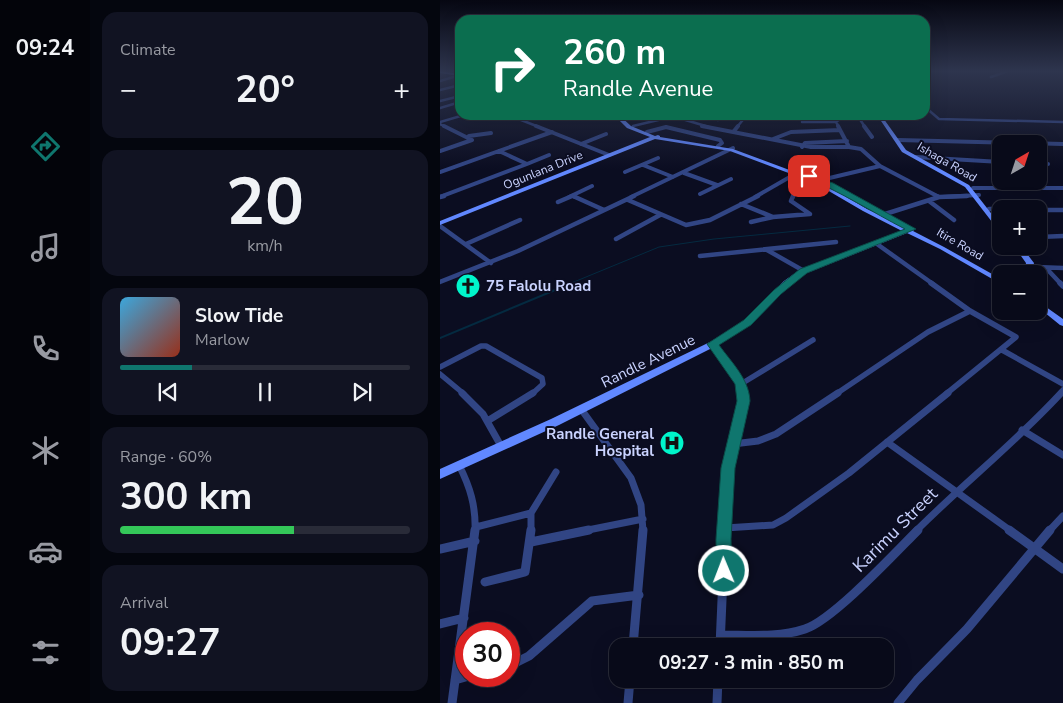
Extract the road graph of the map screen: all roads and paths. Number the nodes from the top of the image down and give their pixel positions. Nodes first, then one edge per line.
1 (454, 104) edge
2 (440, 108) edge
3 (930, 112) edge
4 (455, 118) edge
5 (524, 120) edge
6 (621, 120) edge
7 (626, 120) edge
8 (656, 120) edge
9 (681, 120) edge
10 (743, 120) edge
11 (839, 120) edge
12 (860, 120) edge
13 (885, 120) edge
14 (885, 120) edge
15 (802, 122) dead end
16 (836, 122) junction
17 (1063, 122) edge
18 (440, 123) edge
19 (633, 126) junction
20 (840, 130) junction
21 (734, 131) junction
22 (552, 132) junction
23 (647, 132) junction
24 (491, 133) dead end
25 (606, 134) dead end
26 (469, 136) junction
27 (655, 136) junction
28 (872, 137) dead end
29 (773, 140) junction
30 (898, 140) junction
31 (847, 142) junction
32 (581, 144) junction
33 (1063, 144) edge
34 (718, 146) junction
35 (802, 147) junction
36 (849, 147) junction
37 (732, 149) junction
38 (830, 149) junction
39 (440, 151) edge
40 (499, 151) junction
41 (832, 154) dead end
42 (549, 155) dead end
43 (608, 155) junction
44 (916, 157) junction
45 (658, 158) dead end
46 (992, 161) edge
47 (527, 164) junction
48 (642, 165) junction
49 (880, 166) junction
50 (440, 172) edge
51 (625, 172) dead end
52 (684, 173) junction
53 (795, 174) junction
54 (673, 177) junction
55 (731, 178) dead end
56 (821, 180) junction
57 (717, 185) junction
58 (592, 186) dead end
59 (1063, 188) edge
60 (975, 192) junction
61 (700, 194) dead end
62 (794, 194) dead end
63 (573, 196) junction
64 (440, 197) edge
65 (939, 197) junction
66 (628, 200) junction
67 (928, 201) junction
68 (558, 202) dead end
69 (740, 204) junction
70 (990, 209) joint
71 (604, 210) junction
72 (1047, 210) edge
73 (1063, 210) edge
74 (992, 212) edge
75 (660, 215) junction
76 (882, 215) junction
77 (992, 216) edge
78 (773, 217) junction
79 (520, 220) dead end
80 (954, 220) dead end
81 (440, 221) edge
82 (750, 222) dead end
83 (440, 226) edge
84 (910, 230) junction
85 (1063, 236) edge
86 (1047, 237) edge
87 (616, 239) dead end
88 (836, 242) dead end
89 (466, 244) junction
90 (877, 244) junction
91 (767, 250) junction
92 (700, 256) dead end
93 (491, 263) junction
94 (1063, 268) edge
95 (1047, 269) joint
96 (804, 271) junction
97 (992, 275) edge
98 (440, 282) edge
99 (1063, 286) edge
100 (1047, 307) edge
101 (1047, 309) edge
102 (970, 311) junction
103 (1063, 317) edge
104 (1063, 323) edge
105 (813, 340) dead end
106 (713, 344) junction
107 (1002, 350) junction
108 (440, 368) edge
109 (440, 374) edge
110 (741, 384) junction
111 (1063, 384) edge
112 (1063, 390) edge
113 (581, 409) junction
114 (489, 420) junction
115 (1022, 430) junction
116 (887, 442) junction
117 (733, 444) junction
118 (501, 446) junction
119 (1063, 455) edge
120 (459, 465) junction
121 (556, 472) dead end
122 (440, 474) edge
123 (956, 491) junction
124 (531, 513) junction
125 (1063, 516) edge
126 (643, 519) junction
127 (476, 527) junction
128 (725, 528) junction
129 (475, 540) junction
130 (531, 542) junction
131 (1034, 548) junction
132 (440, 549) edge
133 (1063, 569) edge
134 (485, 582) dead end
135 (639, 595) junction
136 (464, 618) junction
137 (463, 622) edge
138 (440, 624) edge
139 (721, 635) junction
140 (634, 638) edge
141 (721, 638) edge
142 (520, 660) edge
143 (455, 680) edge
144 (629, 688) edge
145 (718, 688) edge
146 (452, 703) edge
147 (628, 703) edge
148 (717, 703) edge
149 (898, 703) edge

1 - 2 street
3 - 17 street
4 - 18 street
5 - 22 street
6 - 27 main road
7 - 19 main road
8 - 19 street
9 - 21 street
10 - 21 street
11 - 16 street
12 - 28 street
13 - 30 main road, Ishaga Road
14 - 60 main road, Ishaga Road
15 - 16 street
16 - 20 street
18 - 26 street
19 - 23 main road
20 - 29 street
20 - 31 street
21 - 29 street
22 - 32 street
22 - 40 street
23 - 27 main road
23 - 34 street
24 - 26 street
25 - 32 street
26 - 39 street
27 - 34 main road, Itire Road
27 - 37 main road, Itire Road
27 - 43 main road, Ogunlana Drive
29 - 35 street
30 - 33 street
30 - 44 main road, Ishaga Road
31 - 35 street
31 - 36 street
32 - 43 street
34 - 37 main road, Itire Road
35 - 38 street
36 - 38 street
36 - 49 street
37 - 52 street
37 - 53 main road, Itire Road
37 - 56 main road, Itire Road
38 - 41 street
40 - 47 street
40 - 50 street
42 - 47 street
43 - 81 main road, Ogunlana Drive
44 - 46 street
44 - 60 main road, Ishaga Road
45 - 48 street
47 - 64 street
48 - 51 street
48 - 54 street
49 - 56 street
49 - 65 street
52 - 54 street
52 - 57 street
53 - 69 street
53 - 84 main road, Itire Road
54 - 66 street
55 - 57 street
56 - 76 main road, Itire Road
57 - 61 street
58 - 63 street
59 - 60 street
60 - 65 street
60 - 70 main road, Ishaga Road
60 - 77 main road, Ishaga Road
62 - 78 street
63 - 68 street
63 - 71 street
65 - 67 street
66 - 71 street
66 - 75 street
67 - 76 street
67 - 80 street
69 - 75 street
69 - 78 street
70 - 74 main road, Ishaga Road
71 - 93 street
72 - 73 street
75 - 87 street
76 - 84 main road, Itire Road
78 - 82 street
79 - 89 street
83 - 89 street
84 - 90 main road, Randle Avenue
84 - 97 main road, Itire Road
85 - 86 street
88 - 91 street
89 - 93 street
90 - 96 main road, Randle Avenue
90 - 102 street
91 - 92 street
91 - 96 street
93 - 98 street
94 - 95 street
95 - 99 street
96 - 106 main road, Randle Avenue
100 - 103 main road
101 - 104 main road
102 - 107 street
102 - 117 street
105 - 110 street
106 - 110 street
106 - 113 main road, Randle Avenue
107 - 111 street
107 - 116 street
108 - 114 street
109 - 114 street
110 - 117 street
112 - 115 street, Karimu Street
113 - 118 main road, Randle Avenue
113 - 126 street
114 - 118 street
115 - 119 street
115 - 123 street, Karimu Street
116 - 123 street
116 - 128 street
117 - 128 street
118 - 120 main road, Randle Avenue
120 - 122 main road, Randle Avenue
120 - 127 street
121 - 124 street
123 - 131 street
123 - 139 street, Karimu Street
124 - 127 street
124 - 130 street
125 - 131 street
126 - 130 street
126 - 135 street
127 - 129 street
128 - 139 street
129 - 132 street
129 - 136 street
130 - 134 street
131 - 133 street
131 - 149 street
135 - 140 street
135 - 142 street
136 - 137 street
136 - 138 street
139 - 141 street
143 - 146 street
144 - 147 street
145 - 148 street

